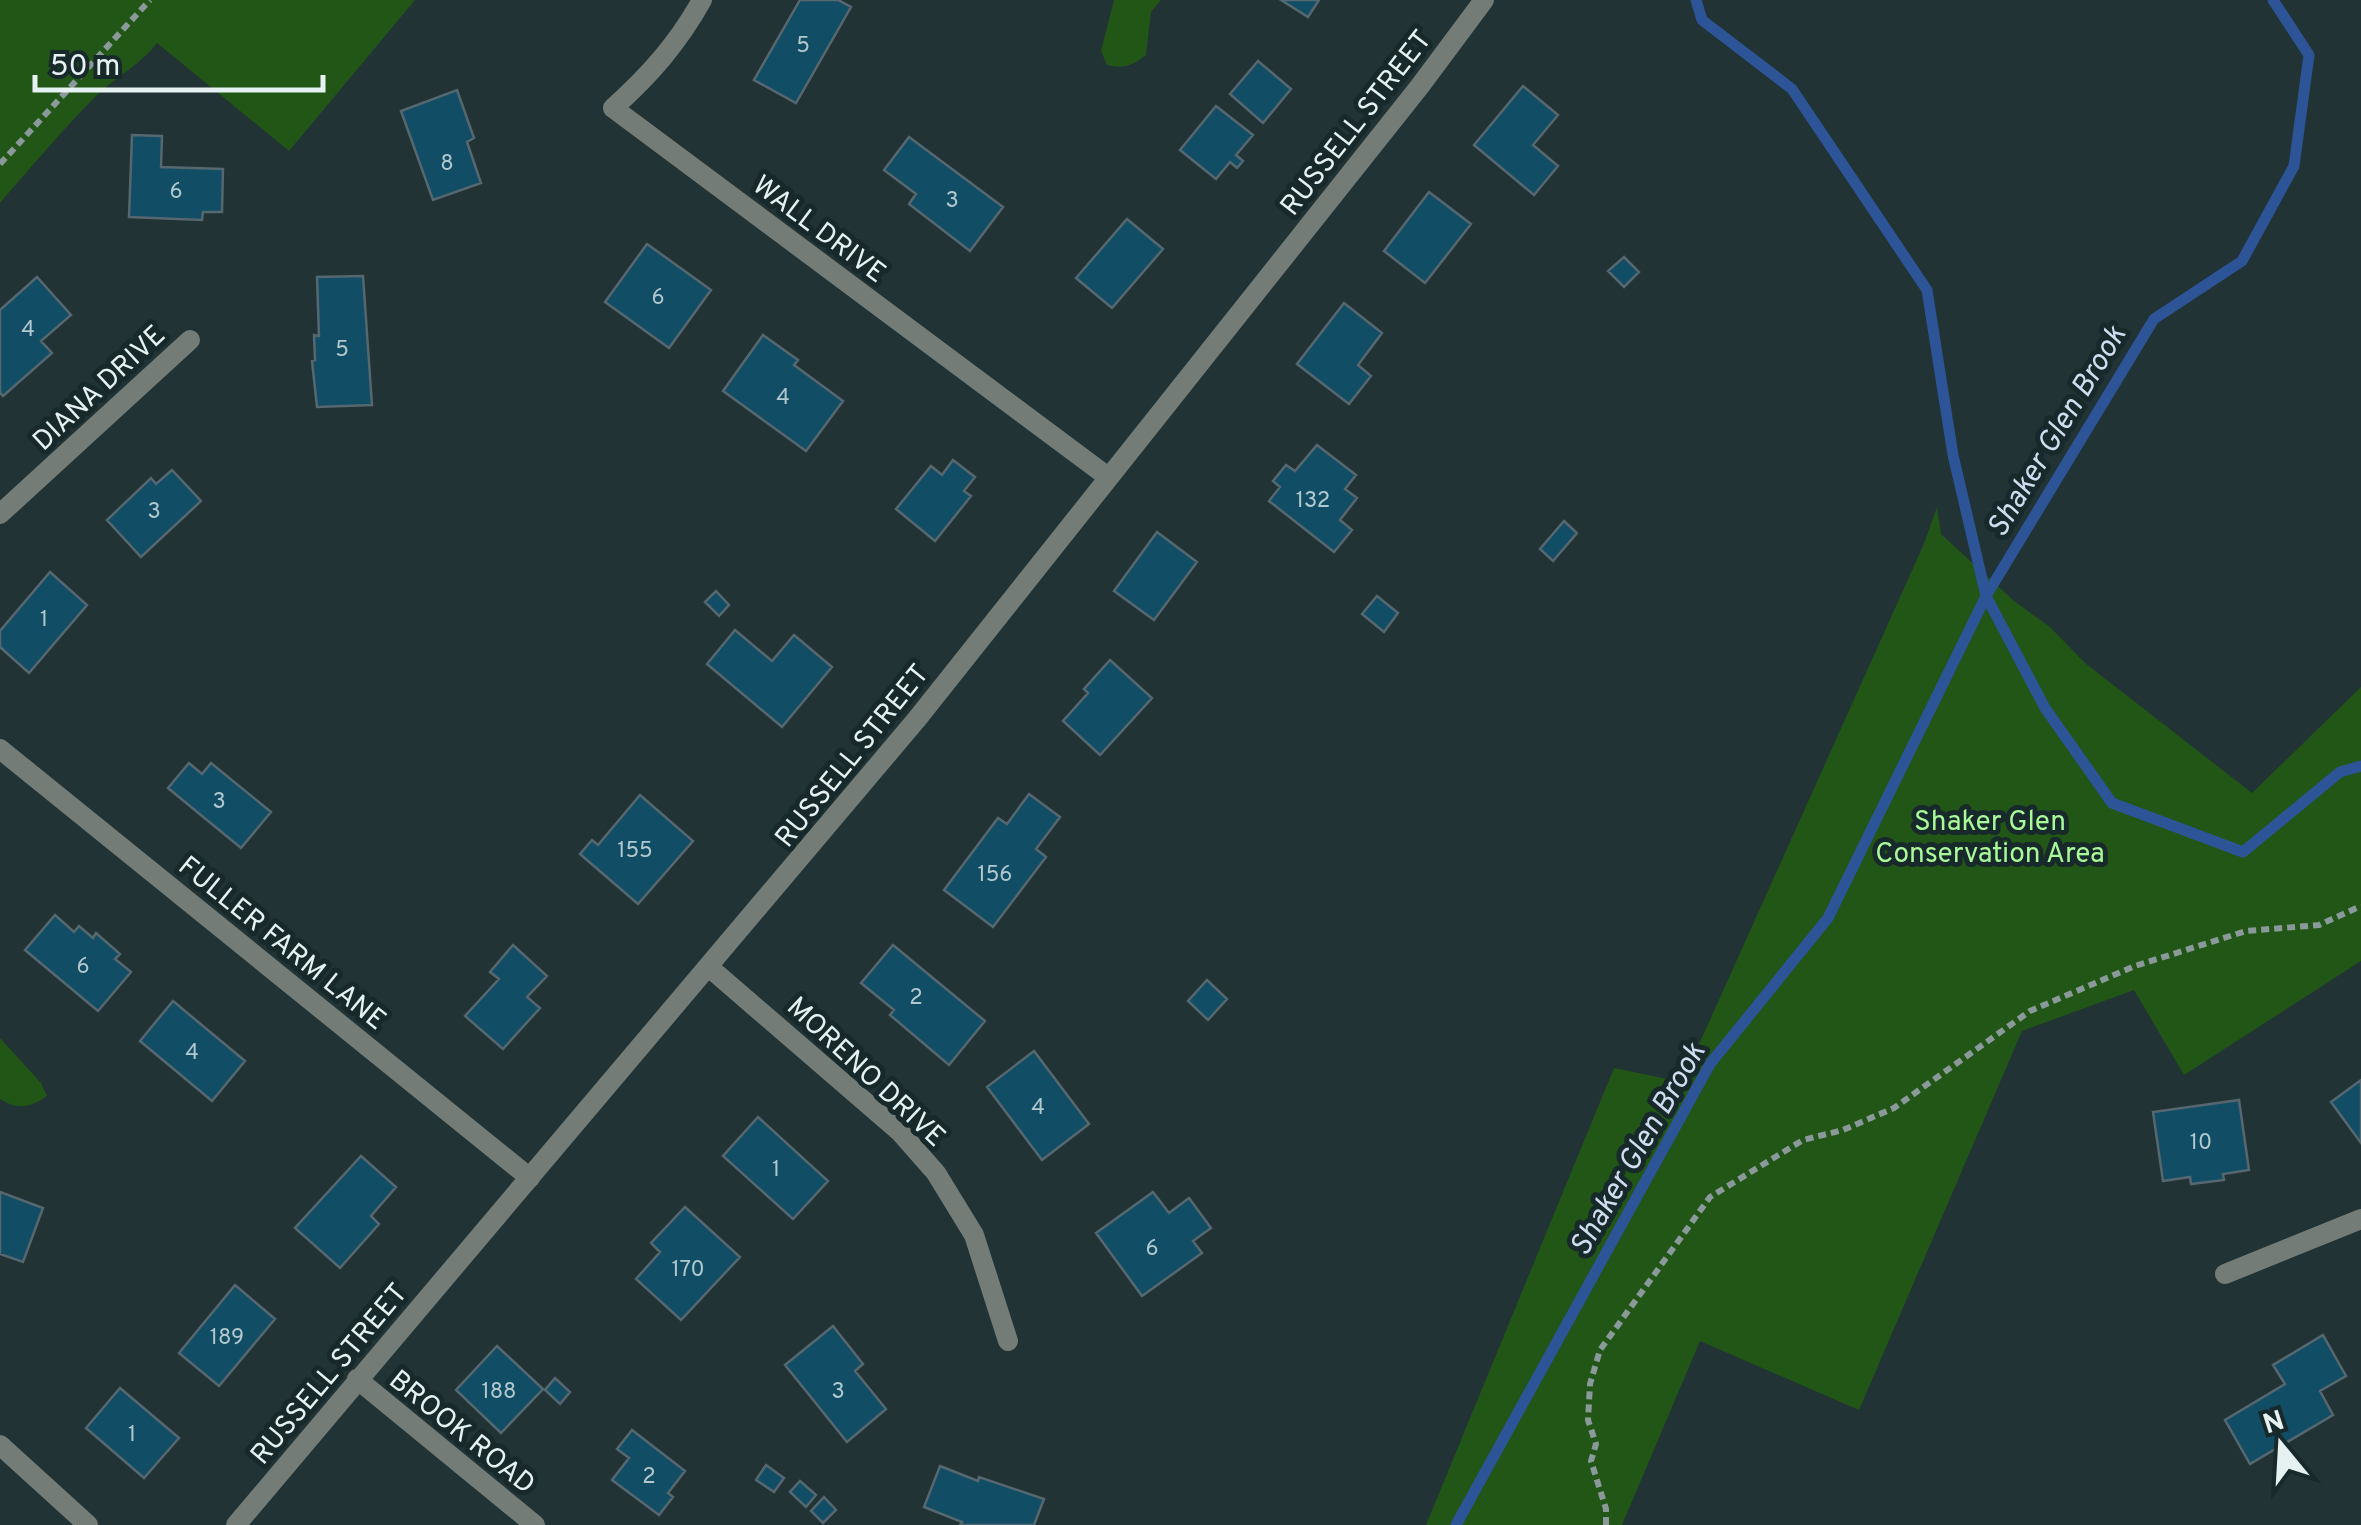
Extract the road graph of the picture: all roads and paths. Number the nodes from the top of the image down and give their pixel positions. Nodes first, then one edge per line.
1 (150, 0) edge
2 (702, 0) edge
3 (1484, 0) edge
4 (0, 164) edge
5 (190, 340) dead end
6 (1108, 477) junction
7 (0, 514) edge
8 (0, 750) edge
9 (2361, 906) edge
10 (710, 968) junction
11 (530, 1178) junction
12 (2361, 1219) edge
13 (2225, 1274) dead end
14 (1008, 1341) dead end
15 (357, 1379) junction
16 (0, 1445) edge
17 (88, 1525) edge
18 (236, 1525) edge
19 (535, 1525) edge
20 (1606, 1525) edge

1 - 4 path
2 - 6 street, WALL DRIVE
3 - 6 street, RUSSELL STREET
5 - 7 street, DIANA DRIVE
6 - 10 street, RUSSELL STREET
8 - 11 street, FULLER FARM LANE
9 - 20 path
10 - 11 street, RUSSELL STREET
10 - 14 street, MORENO DRIVE
11 - 15 street, RUSSELL STREET
12 - 13 street
15 - 18 street, RUSSELL STREET
15 - 19 street, BROOK ROAD
16 - 17 street

